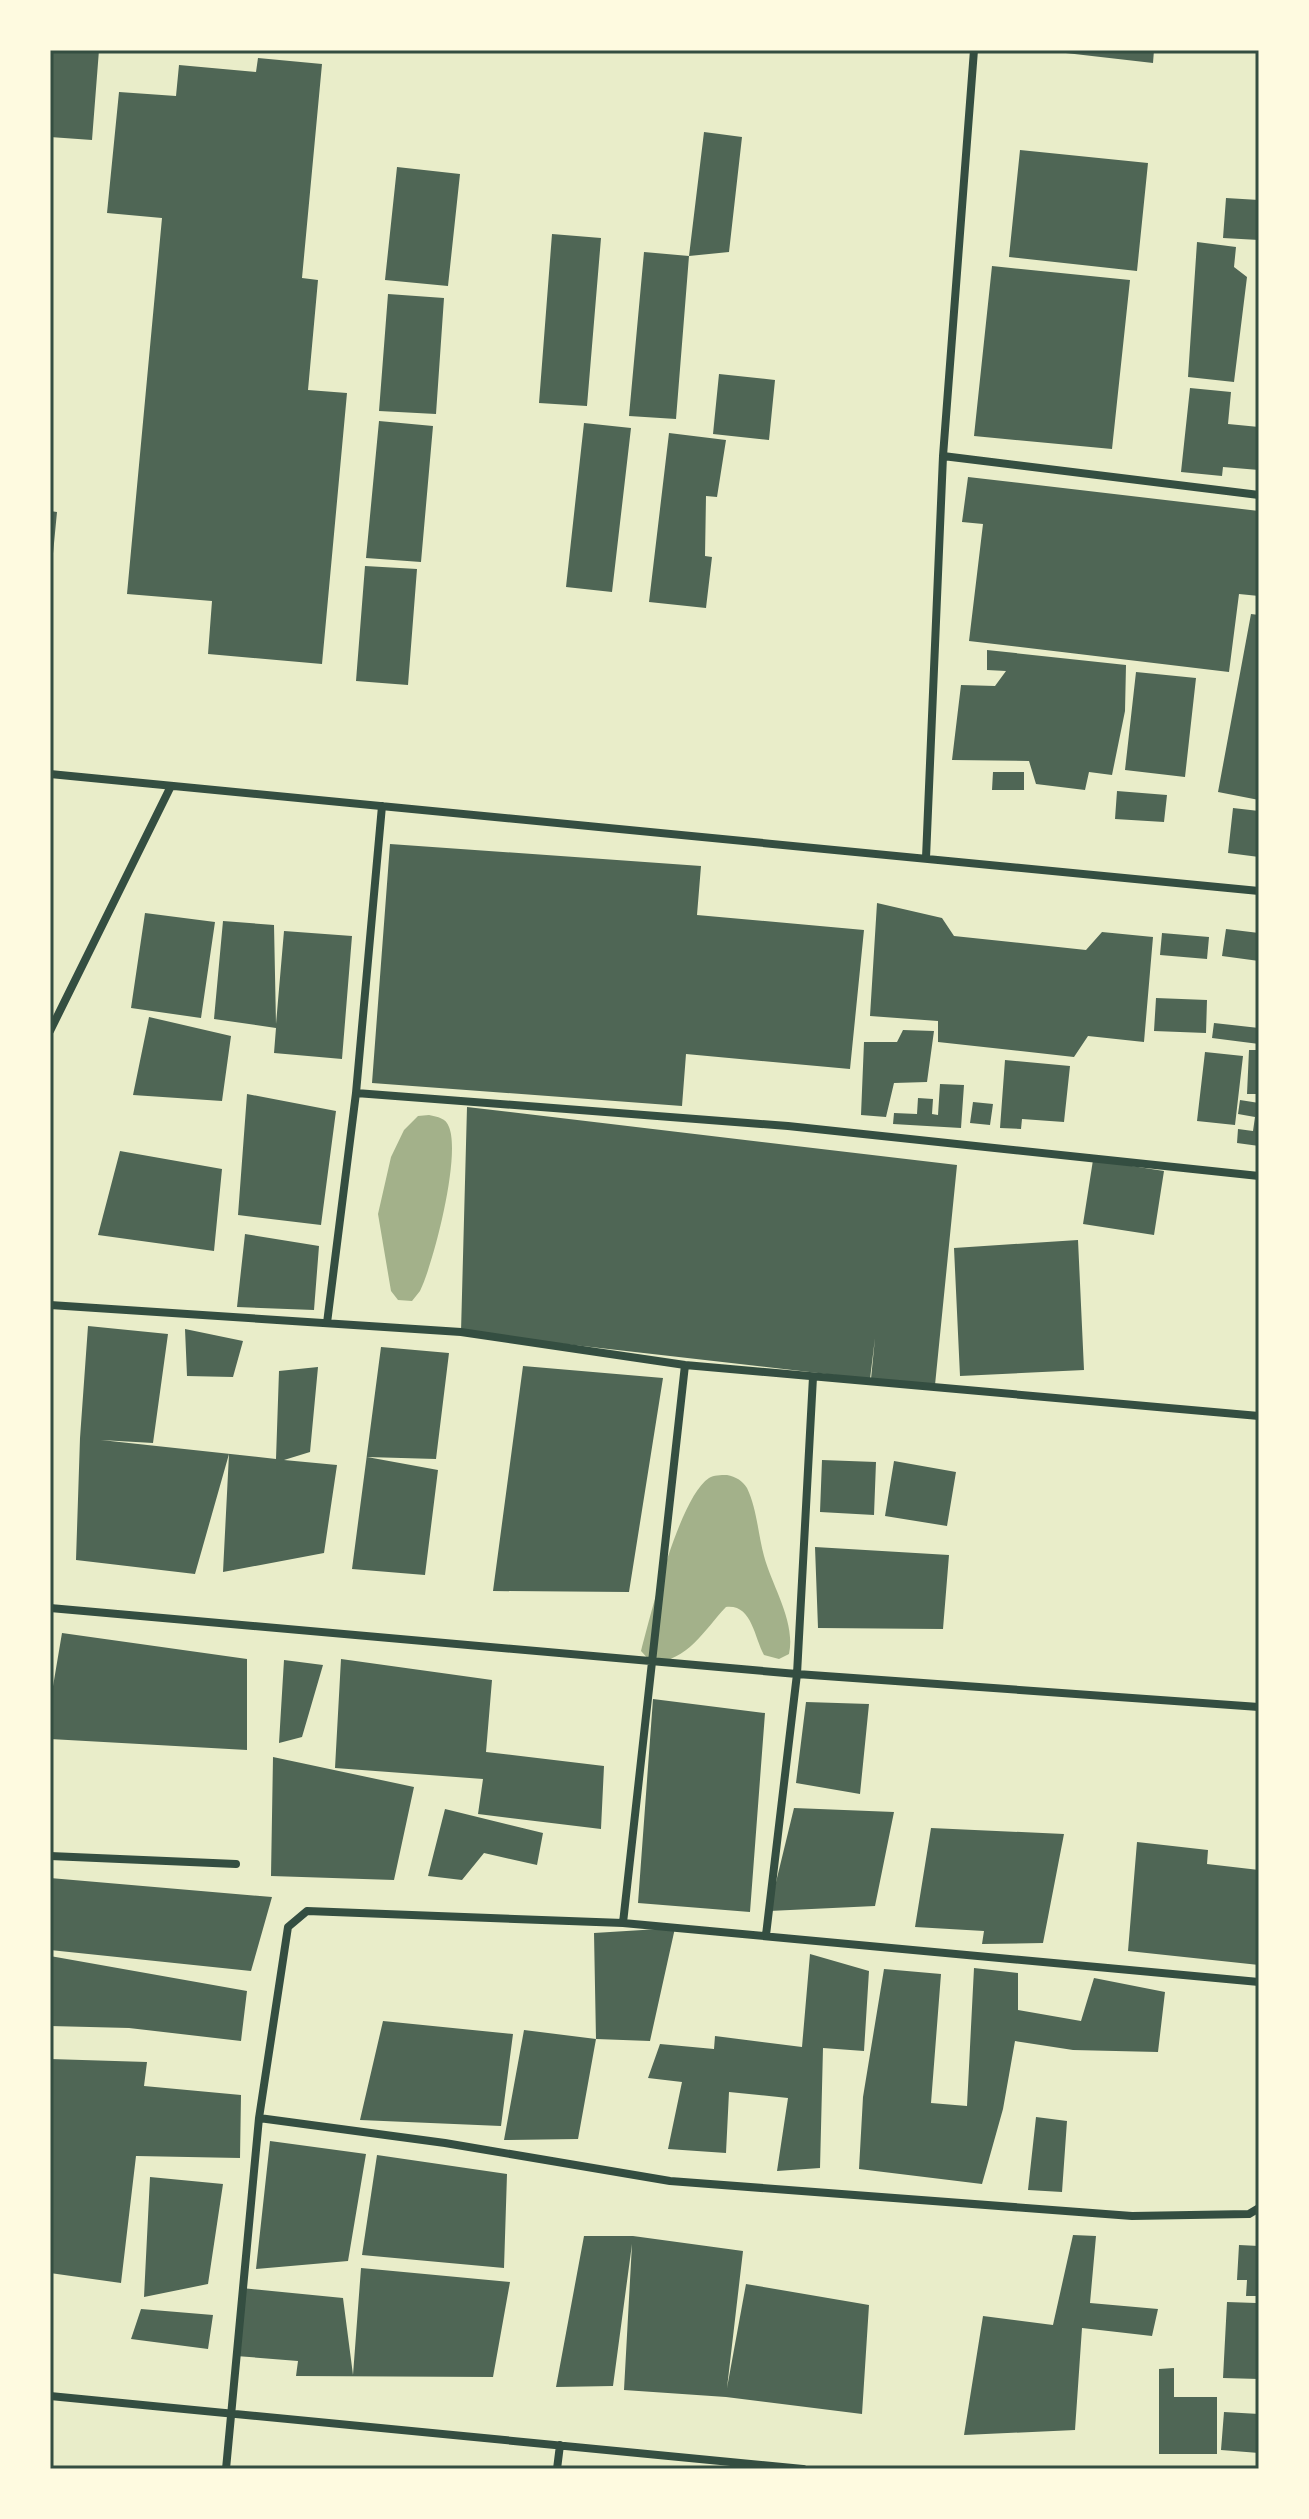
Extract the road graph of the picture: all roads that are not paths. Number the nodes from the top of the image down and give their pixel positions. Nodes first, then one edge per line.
1 (972, 50) edge
2 (943, 456) junction
3 (1259, 495) edge
4 (50, 774) edge
5 (171, 786) junction
6 (382, 806) junction
7 (926, 858) junction
8 (1259, 891) edge
9 (50, 1031) edge
10 (356, 1093) junction
11 (1259, 1176) edge
12 (50, 1305) edge
13 (327, 1323) junction
14 (685, 1365) junction
15 (813, 1377) junction
16 (1259, 1416) edge
17 (50, 1608) edge
18 (651, 1662) junction
19 (797, 1674) junction
20 (1259, 1707) edge
21 (50, 1856) edge
22 (236, 1864) dead end
23 (623, 1923) junction
24 (766, 1935) junction
25 (1259, 1982) edge
26 (259, 2118) junction
27 (1259, 2208) edge
28 (50, 2396) edge
29 (230, 2413) junction
30 (560, 2445) junction
31 (226, 2469) edge
32 (557, 2469) edge
33 (803, 2469) edge

1 - 2 street
2 - 3 street
2 - 7 street
4 - 5 street
5 - 6 street
5 - 9 street
6 - 7 street
6 - 10 street
7 - 8 street
10 - 11 street
10 - 13 street
12 - 13 street
13 - 14 street
14 - 15 street
14 - 18 street
15 - 16 street
15 - 19 street
17 - 18 street
18 - 19 street
18 - 23 street
19 - 20 street
19 - 24 street
21 - 22 street
23 - 24 street
23 - 26 street
24 - 25 street
26 - 27 street
26 - 29 street
28 - 29 street
29 - 30 street
29 - 31 street
30 - 32 street
30 - 33 street

